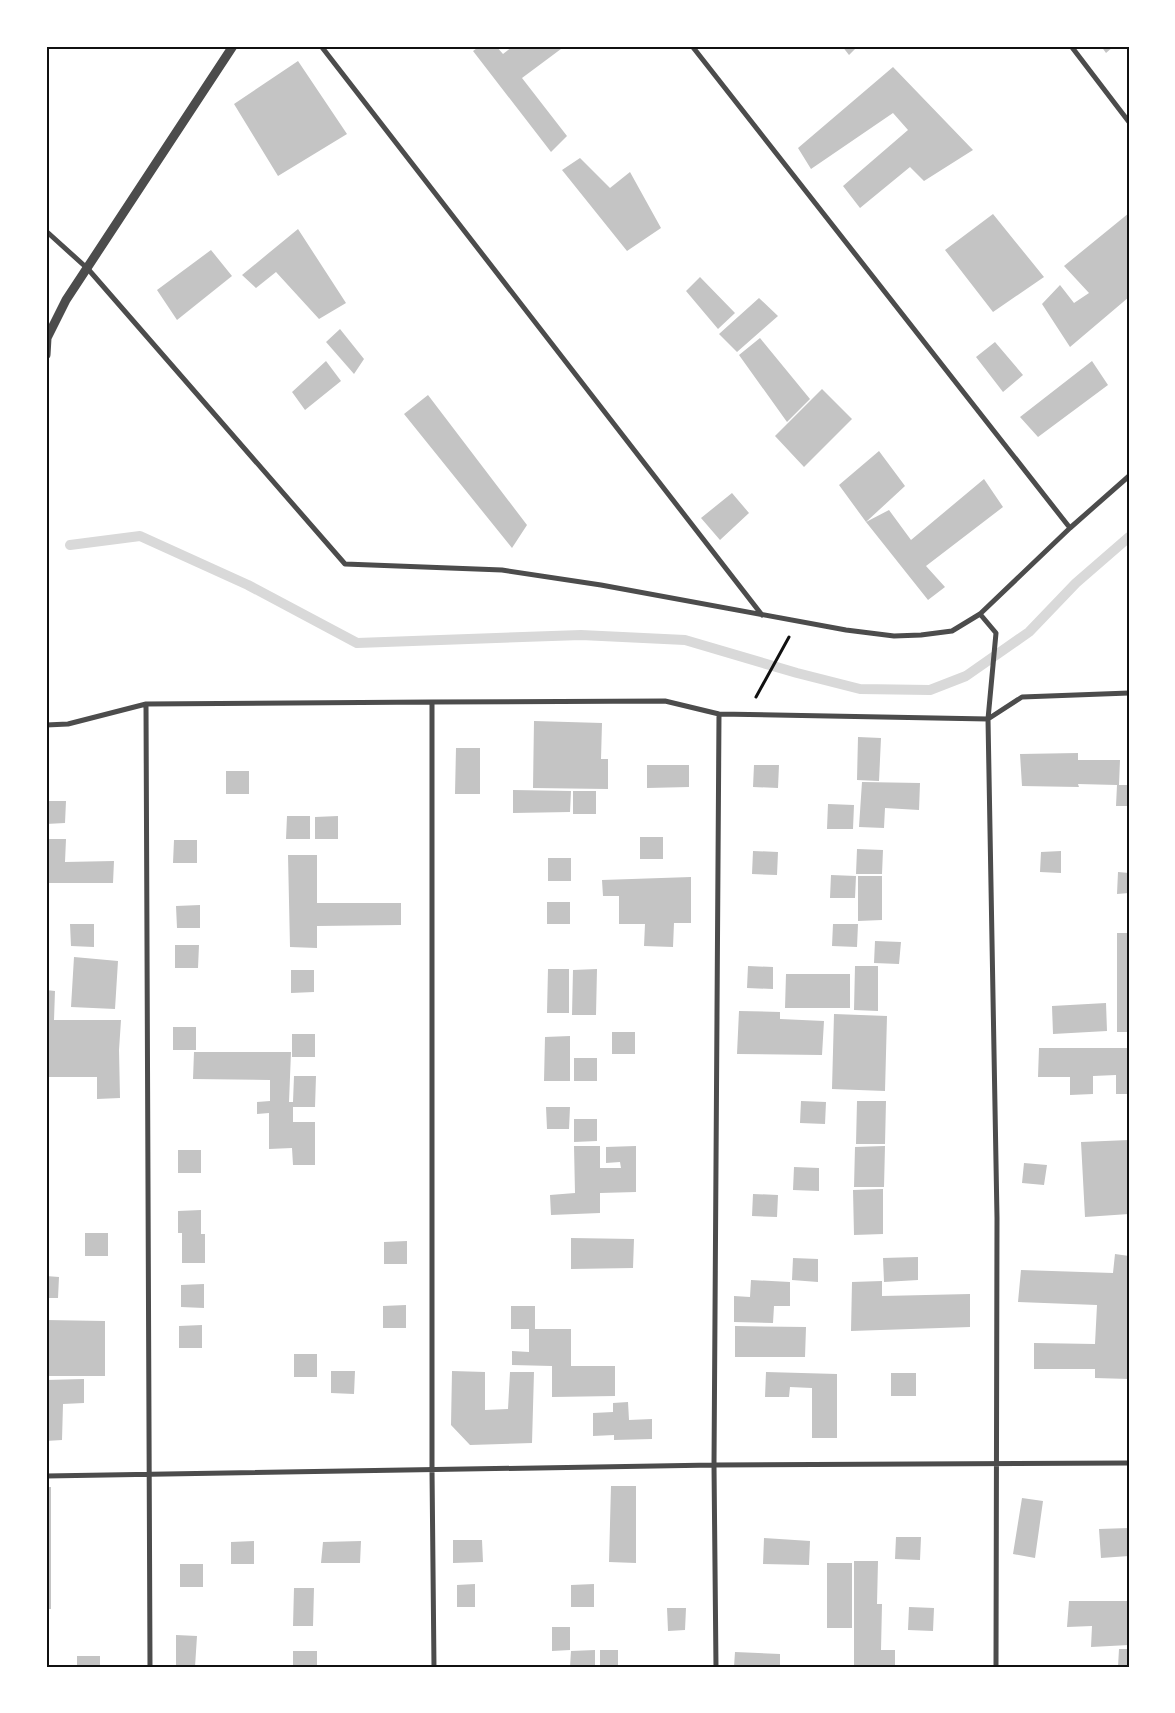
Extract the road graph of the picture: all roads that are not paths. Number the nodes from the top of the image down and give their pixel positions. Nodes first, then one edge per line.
1 (233, 46) edge
2 (321, 46) edge
3 (692, 46) edge
4 (1071, 46) edge
5 (1129, 122) edge
6 (46, 231) edge
7 (88, 268) junction
8 (46, 355) edge
9 (1129, 476) edge
10 (1070, 528) junction
11 (762, 614) junction
12 (980, 614) junction
13 (1129, 694) edge
14 (432, 702) junction
15 (146, 704) junction
16 (719, 714) junction
17 (988, 719) junction
18 (46, 725) edge
19 (1129, 1463) edge
20 (995, 1464) junction
21 (714, 1465) junction
22 (432, 1470) junction
23 (150, 1475) junction
24 (46, 1476) edge
25 (150, 1667) edge
26 (434, 1667) edge
27 (716, 1667) edge
28 (996, 1667) edge

1 - 7 street
2 - 11 street
3 - 10 street
4 - 5 street
6 - 7 street
7 - 8 street
7 - 11 street
9 - 10 street
10 - 12 street
11 - 12 street
12 - 17 street
13 - 17 street
14 - 15 street
14 - 16 street
14 - 22 street
15 - 18 street
15 - 23 street
16 - 17 street
16 - 21 street
17 - 20 street
19 - 20 street
20 - 21 street
20 - 28 street
21 - 22 street
21 - 27 street
22 - 23 street
22 - 26 street
23 - 24 street
23 - 25 street

